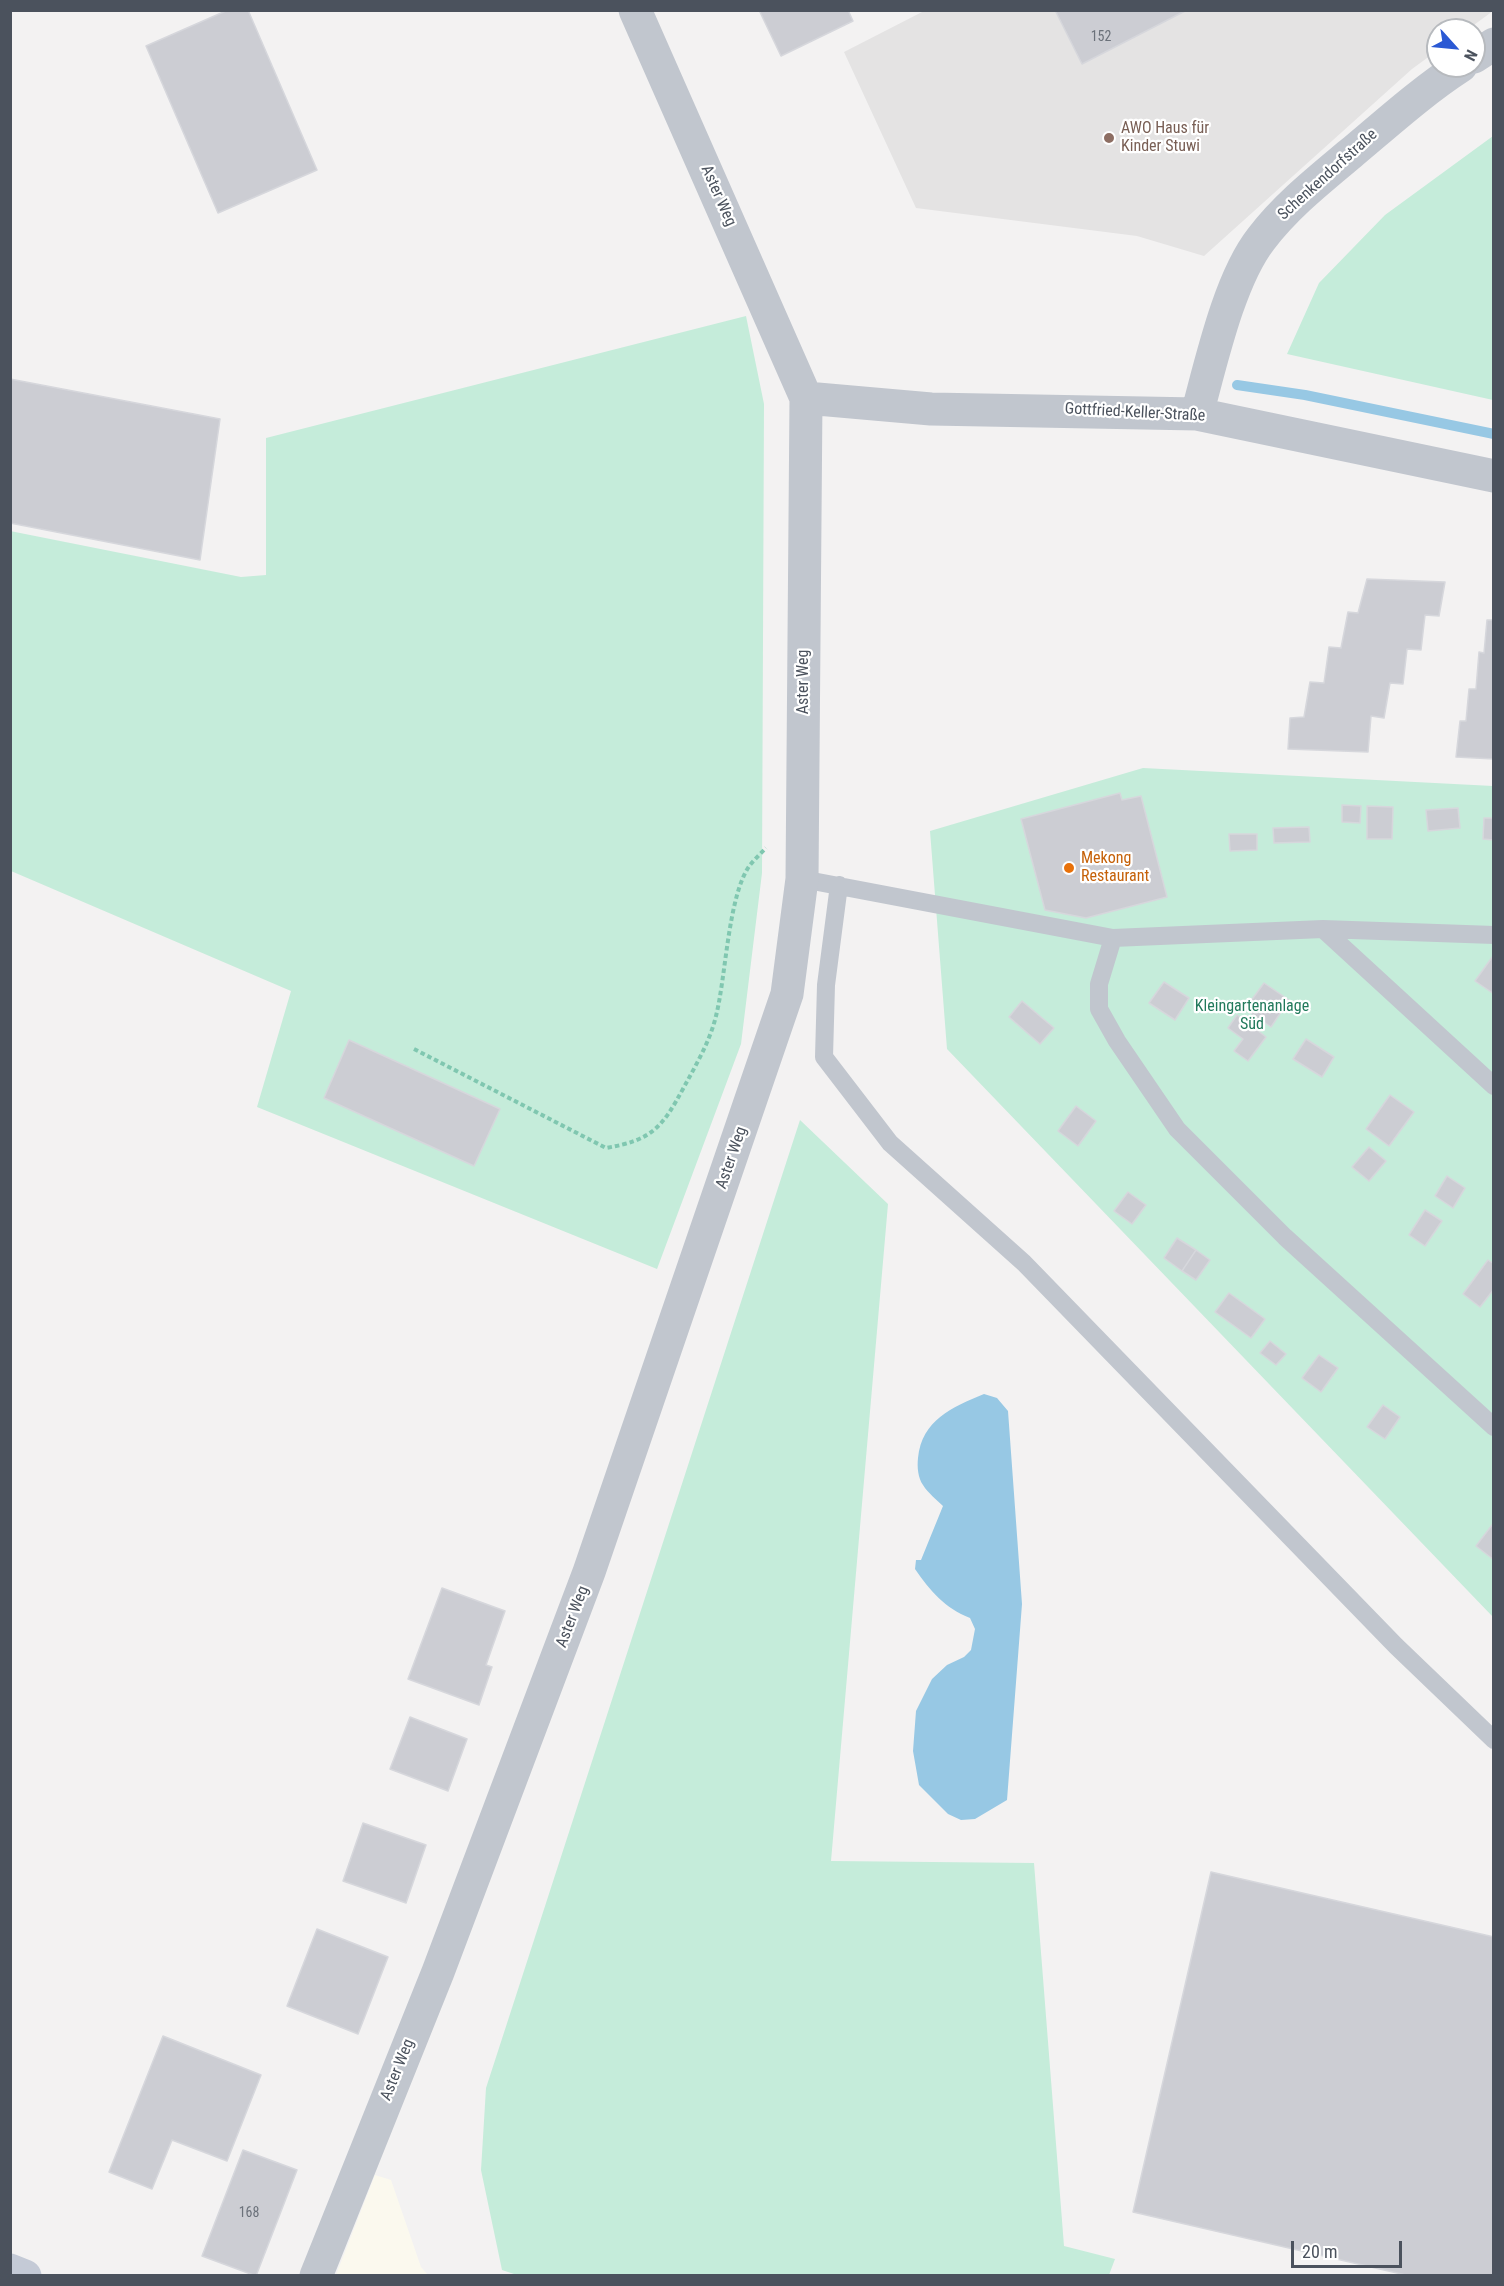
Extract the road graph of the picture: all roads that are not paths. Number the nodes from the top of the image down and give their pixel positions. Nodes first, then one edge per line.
1 (635, 10) edge
2 (1442, 78) edge
3 (806, 398) junction
4 (1197, 414) junction
5 (1494, 476) edge
6 (802, 879) junction
7 (839, 885) junction
8 (1323, 929) junction
9 (1494, 935) edge
10 (1113, 938) junction
11 (1494, 1086) edge
12 (1494, 1427) edge
13 (1494, 1740) edge
14 (10, 2270) edge
15 (25, 2276) edge
16 (316, 2276) edge

1 - 3 street, Aster Weg
2 - 4 street, Schenkendorfstraße
3 - 4 street, Gottfried-Keller-Straße
3 - 6 street, Aster Weg
4 - 5 street, Gottfried-Keller-Straße
6 - 7 lane
6 - 16 street, Aster Weg
7 - 10 lane
7 - 13 lane
8 - 9 lane
8 - 10 lane
8 - 11 lane
10 - 12 lane
14 - 15 main road

